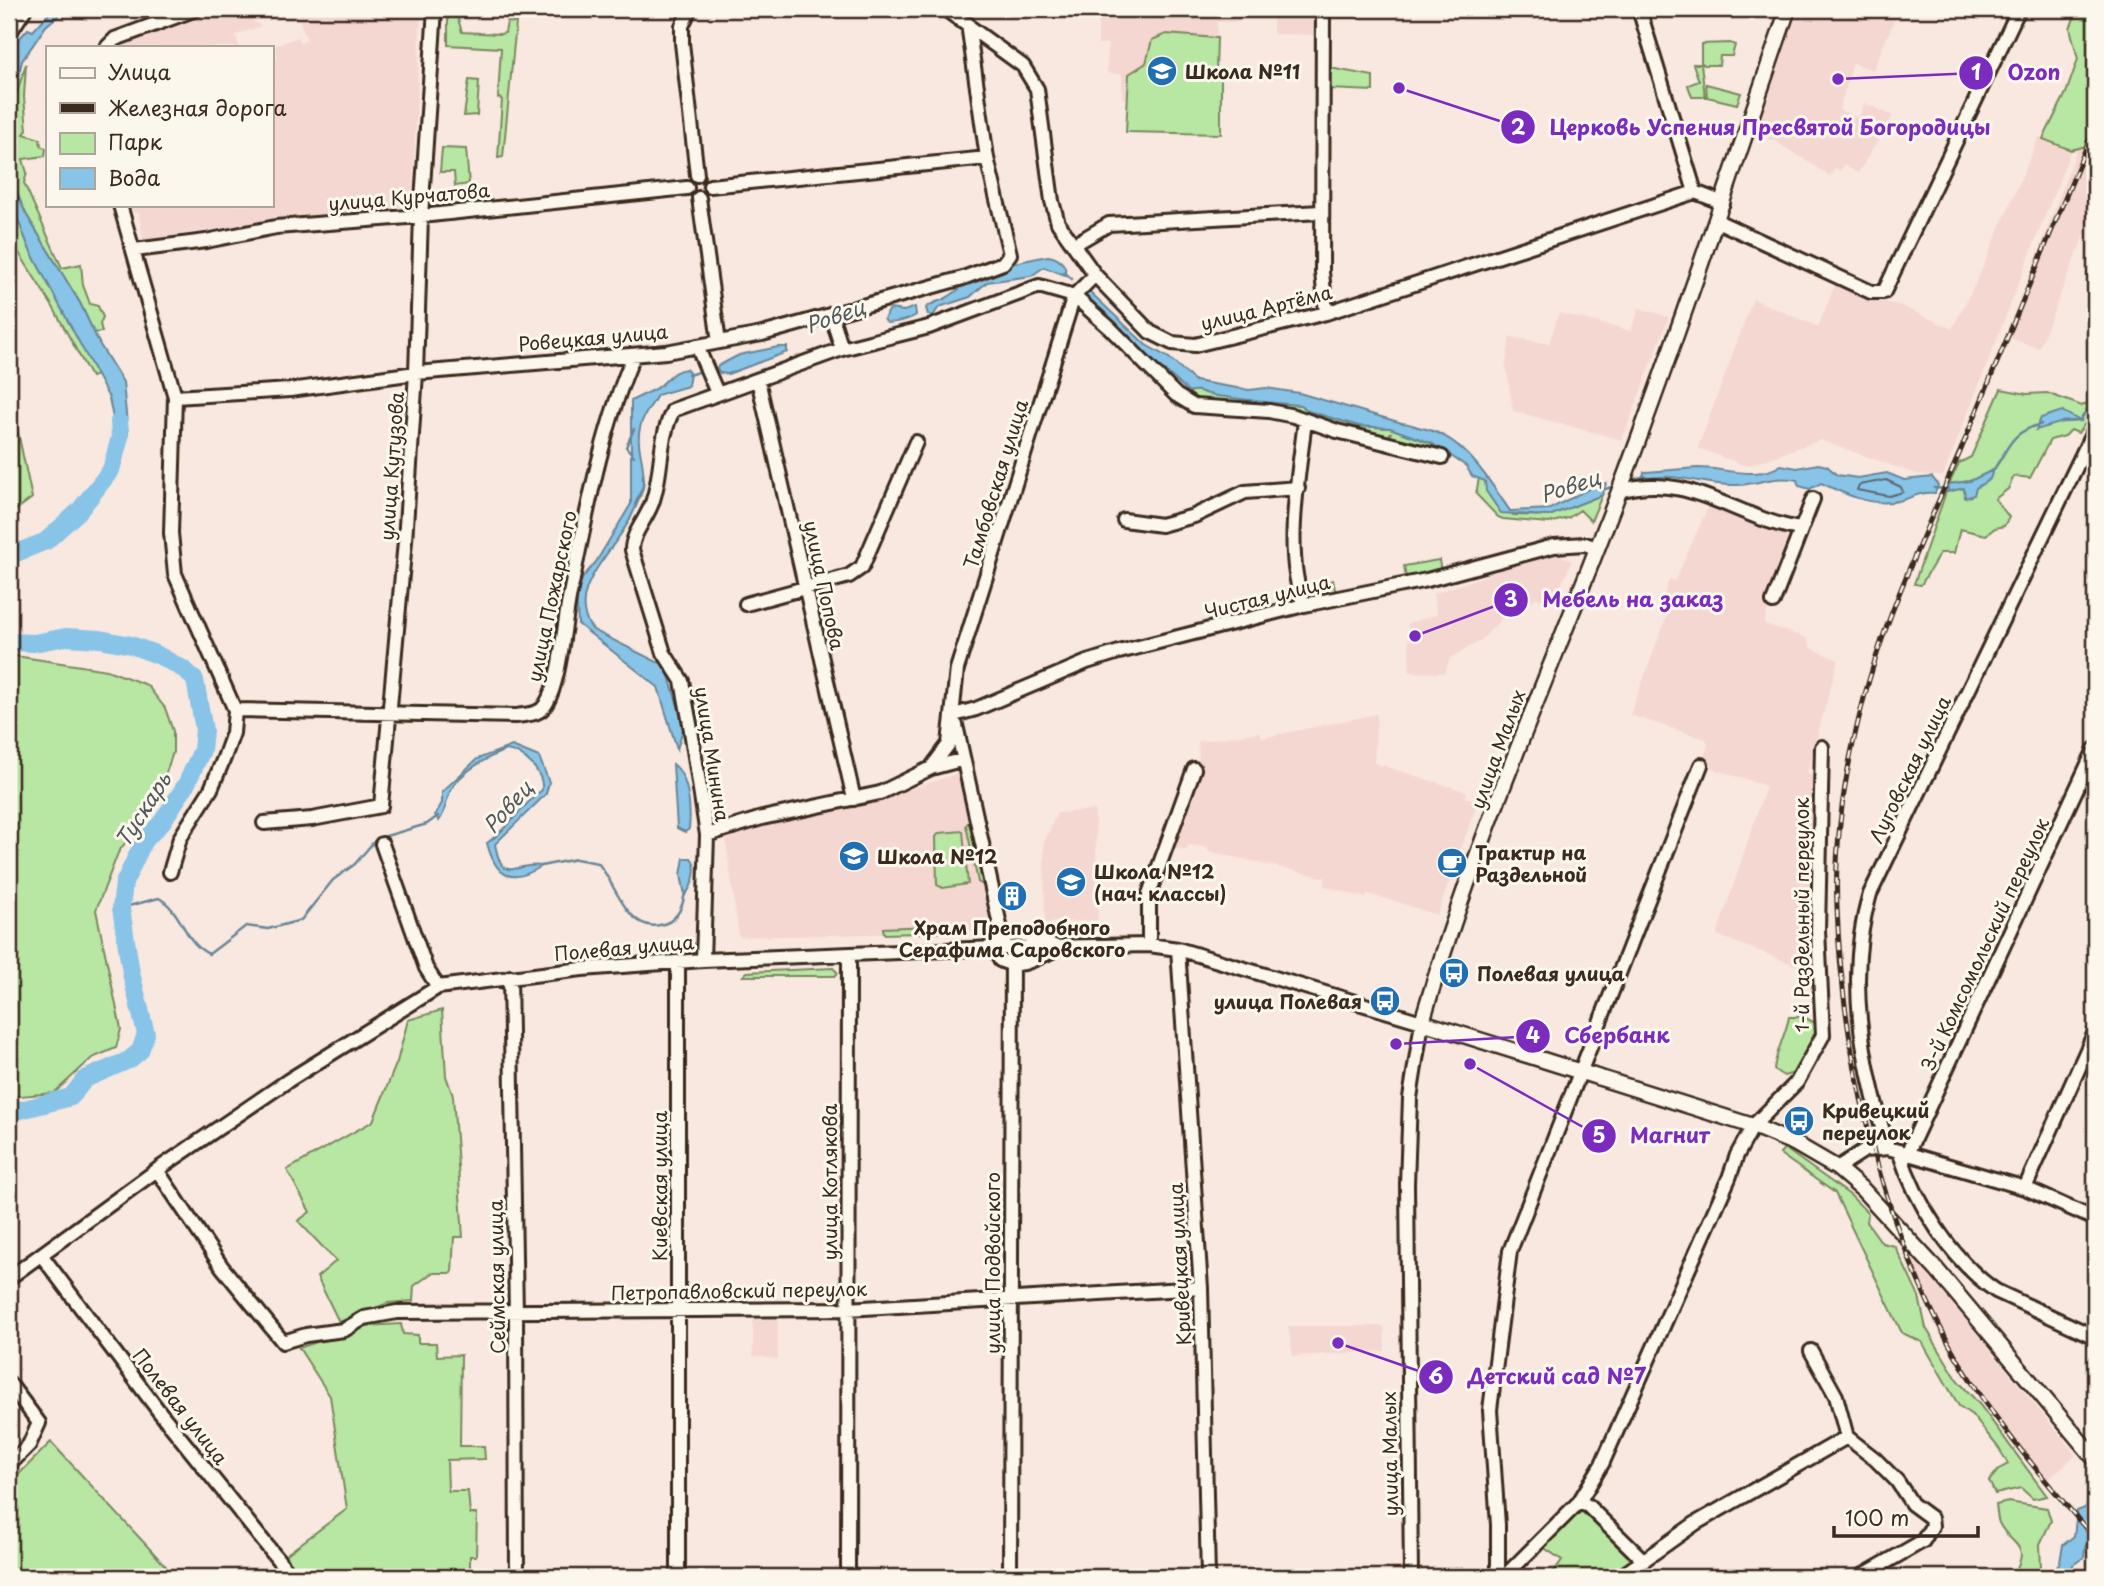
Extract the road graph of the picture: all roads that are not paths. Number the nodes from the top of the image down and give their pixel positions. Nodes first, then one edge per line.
1 (25, 9) edge
2 (436, 9) edge
3 (690, 9) edge
4 (945, 9) edge
5 (1324, 9) edge
6 (1639, 9) edge
7 (1788, 9) edge
8 (2019, 9) edge
9 (189, 11) edge
10 (968, 24) junction
11 (9, 34) edge
12 (108, 46) edge
13 (987, 158) junction
14 (697, 175) junction
15 (710, 186) junction
16 (687, 188) junction
17 (1695, 192) junction
18 (699, 198) junction
19 (1723, 202) junction
20 (120, 206) edge
21 (1321, 212) junction
22 (421, 216) junction
23 (1717, 222) junction
24 (1075, 244) junction
25 (135, 250) junction
26 (1095, 275) junction
27 (1074, 296) junction
28 (1326, 313) junction
29 (831, 314) junction
30 (719, 342) junction
31 (697, 346) junction
32 (842, 349) junction
33 (635, 355) junction
34 (416, 373) junction
35 (758, 380) junction
36 (717, 393) junction
37 (176, 397) junction
38 (1306, 420) junction
39 (2095, 429) edge
40 (916, 442) dead end
41 (1442, 457) dead end
42 (1298, 488) junction
43 (1619, 491) junction
44 (1813, 499) dead end
45 (1124, 520) dead end
46 (1800, 529) junction
47 (1596, 548) junction
48 (804, 588) junction
49 (1773, 602) dead end
50 (746, 604) dead end
51 (1304, 605) junction
52 (235, 710) junction
53 (392, 712) junction
54 (954, 715) junction
55 (1822, 747) dead end
56 (2095, 749) edge
57 (961, 760) junction
58 (1702, 765) dead end
59 (931, 768) junction
60 (1194, 768) dead end
61 (854, 799) junction
62 (264, 823) dead end
63 (707, 835) junction
64 (382, 844) dead end
65 (170, 872) dead end
66 (1003, 945) junction
67 (1149, 945) junction
68 (1061, 947) junction
69 (1178, 949) junction
70 (849, 955) junction
71 (703, 960) junction
72 (678, 962) junction
73 (1013, 964) junction
74 (510, 977) junction
75 (438, 988) junction
76 (1422, 1022) junction
77 (2095, 1032) edge
78 (1580, 1073) junction
79 (1753, 1126) junction
80 (1898, 1151) junction
81 (1837, 1168) junction
82 (157, 1170) junction
83 (2025, 1188) junction
84 (2095, 1219) edge
85 (42, 1256) junction
86 (9, 1278) edge
87 (1201, 1288) junction
88 (1011, 1298) junction
89 (679, 1308) junction
90 (847, 1309) junction
91 (516, 1314) junction
92 (2095, 1337) edge
93 (1811, 1351) dead end
94 (9, 1383) edge
95 (1847, 1437) junction
96 (2095, 1460) edge
97 (9, 1465) edge
98 (1579, 1502) junction
99 (1644, 1561) junction
100 (292, 1577) edge
101 (517, 1577) edge
102 (678, 1577) edge
103 (848, 1577) edge
104 (1010, 1577) edge
105 (1208, 1577) edge
106 (1411, 1577) edge
107 (1498, 1577) edge
108 (1504, 1577) edge
109 (1620, 1577) edge
110 (1860, 1577) edge

1 - 11 street
2 - 22 street, улица Кутузова
3 - 14 street
4 - 10 street, улица Артёма
5 - 21 street
6 - 17 street
7 - 19 main road, улица Малых
8 - 23 street
9 - 12 street
10 - 13 street
10 - 24 street, улица Артёма
13 - 15 street
13 - 29 street, Ровецкая улица
14 - 15 street
14 - 16 street
15 - 18 street
16 - 18 street
16 - 22 street, улица Курчатова
17 - 19 street
17 - 28 street, улица Артёма
18 - 30 street
19 - 23 main road, улица Малых
20 - 25 street
21 - 24 street
21 - 28 street
22 - 25 street, улица Курчатова
22 - 34 street, улица Кутузова
23 - 43 main road, улица Малых
24 - 26 street, улица Артёма
25 - 37 street
26 - 27 street, Тамбовская улица
26 - 28 street, улица Артёма
27 - 32 street
27 - 38 street
27 - 54 street, Тамбовская улица
29 - 30 street, Ровецкая улица
29 - 32 street
30 - 31 street, Ровецкая улица
31 - 33 street, Ровецкая улица
31 - 36 street
32 - 35 street
33 - 34 street, Ровецкая улица
33 - 53 street, улица Пожарского
34 - 37 street, Ровецкая улица
34 - 53 street, улица Кутузова
35 - 36 street
35 - 48 street, улица Попова
36 - 63 street, улица Минина
37 - 52 street
38 - 41 street
38 - 42 street
39 - 80 street, Луговская улица
40 - 48 street
42 - 45 street
42 - 51 street
43 - 46 street
43 - 47 main road, улица Малых
44 - 46 street
46 - 49 street
47 - 51 street, Чистая улица
47 - 76 main road, улица Малых
48 - 50 street
48 - 61 street, улица Попова
51 - 54 street, Чистая улица
52 - 53 street, улица Пожарского
52 - 65 street
53 - 62 street, улица Кутузова
54 - 57 street, Тамбовская улица
54 - 59 street, Тамбовская улица
55 - 79 street, 1-й Раздельный переулок
56 - 80 street, 3-й Комсомольский переулок
57 - 59 street
57 - 66 street, Тамбовская улица
58 - 78 street
59 - 61 street
60 - 67 street
61 - 63 street
63 - 71 street, улица Минина
64 - 75 street
66 - 68 street, Полевая улица
66 - 70 street, Полевая улица
66 - 73 street, улица Подвойского
67 - 68 street, Полевая улица
67 - 69 street, Полевая улица
68 - 73 street
69 - 76 street, Полевая улица
69 - 87 street, Кривецкая улица
70 - 71 street, Полевая улица
70 - 90 street, улица Котлякова
71 - 72 street, Полевая улица
72 - 74 street, Полевая улица
72 - 89 street, Киевская улица
73 - 88 street, улица Подвойского
74 - 75 street, Полевая улица
74 - 91 street, Сеймская улица
75 - 82 street, Полевая улица
76 - 78 main road
76 - 106 street, улица Малых
77 - 83 street
78 - 79 main road
78 - 107 street
79 - 81 main road
79 - 98 street, 1-й Раздельный переулок
80 - 81 street
80 - 83 street
80 - 92 street, Луговская улица
81 - 96 main road
82 - 85 street, Полевая улица
82 - 91 street, Петропавловский переулок
83 - 84 street
85 - 86 street, Полевая улица
85 - 100 street, Полевая улица
87 - 88 street, Петропавловский переулок
87 - 105 street, Кривецкая улица
88 - 90 street, Петропавловский переулок
88 - 104 street, улица Подвойского
89 - 90 street, Петропавловский переулок
89 - 91 street, Петропавловский переулок
89 - 102 street, Киевская улица
90 - 103 street, улица Котлякова
91 - 101 street, Сеймская улица
93 - 95 street
94 - 97 street
95 - 99 street
95 - 110 street
98 - 99 street
98 - 108 street, 1-й Раздельный переулок
99 - 109 street

